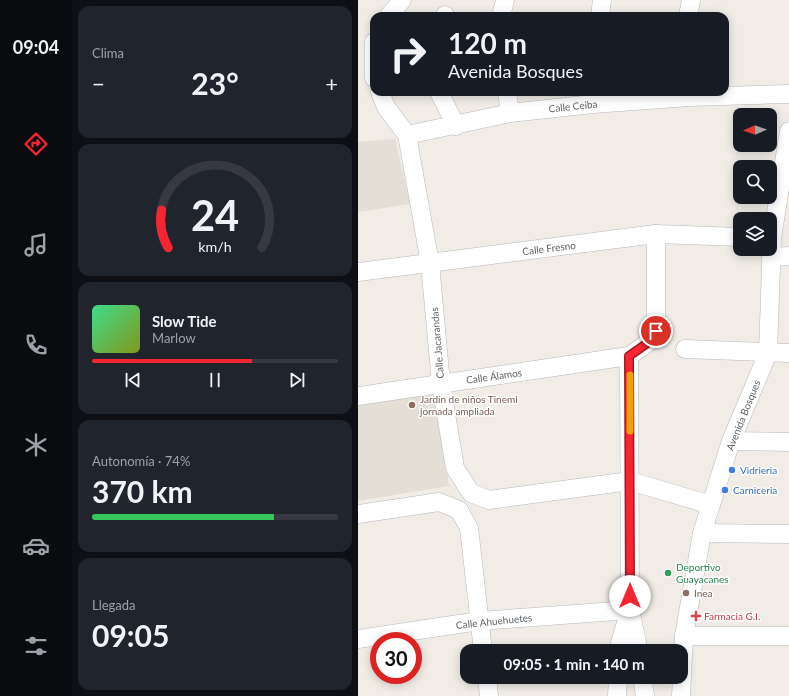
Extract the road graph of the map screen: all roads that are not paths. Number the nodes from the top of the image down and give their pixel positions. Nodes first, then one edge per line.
1 (402, 0) edge
2 (505, 0) edge
3 (602, 0) edge
4 (690, 0) edge
5 (393, 12) edge
6 (502, 12) edge
7 (600, 12) edge
8 (688, 12) edge
9 (729, 94) edge
10 (789, 94) edge
11 (382, 96) edge
12 (441, 96) edge
13 (508, 96) edge
14 (641, 96) edge
15 (593, 98) edge
16 (510, 113) junction
17 (456, 126) junction
18 (789, 131) edge
19 (407, 135) junction
20 (786, 160) edge
21 (776, 212) edge
22 (656, 234) junction
23 (733, 237) edge
24 (789, 256) edge
25 (771, 257) joint
26 (430, 263) junction
27 (358, 272) edge
28 (685, 349) dead end
29 (768, 353) junction
30 (789, 353) edge
31 (629, 356) junction
32 (441, 384) junction
33 (358, 396) edge
34 (731, 441) junction
35 (789, 442) edge
36 (630, 481) junction
37 (711, 505) junction
38 (358, 514) edge
39 (702, 533) junction
40 (789, 534) edge
41 (630, 610) junction
42 (479, 621) junction
43 (684, 636) junction
44 (789, 636) edge
45 (358, 639) edge
46 (482, 644) edge
47 (620, 644) edge
48 (637, 644) edge
49 (488, 684) edge
50 (618, 684) edge
51 (643, 684) edge
52 (489, 696) edge
53 (617, 696) edge
54 (645, 696) edge
55 (681, 696) edge

1 - 5 street
2 - 6 street
3 - 7 street
4 - 8 street
9 - 10 street, Calle Ceiba
11 - 19 street
12 - 17 street
13 - 16 street
14 - 15 street, Calle Ceiba
15 - 16 street, Calle Ceiba
16 - 17 street, Calle Ceiba
17 - 19 street, Calle Ceiba
18 - 20 street, Avenida Bosques
19 - 26 street, Calle Jacarandas
20 - 21 street, Avenida Bosques
22 - 23 street, Calle Fresno
22 - 26 street, Calle Fresno
22 - 31 street
24 - 25 street
25 - 29 street, Avenida Bosques
26 - 27 street, Calle Fresno
26 - 32 street, Calle Jacarandas
28 - 29 street
29 - 30 street
29 - 34 street, Avenida Bosques
31 - 32 street, Calle Álamos
31 - 36 street
32 - 33 street, Calle Álamos
32 - 36 street, Calle Jacarandas
34 - 35 street
34 - 37 street, Avenida Bosques
36 - 37 street, Calle Jacarandas
36 - 41 street
37 - 39 street, Avenida Bosques
38 - 42 street
39 - 40 street
39 - 43 street, Avenida Bosques
41 - 42 street, Calle Ahuehuetes
41 - 47 street
41 - 48 street
42 - 45 street, Calle Ahuehuetes
42 - 46 street
43 - 44 street
43 - 55 street, Avenida Bosques
49 - 52 street
50 - 53 street
51 - 54 street

